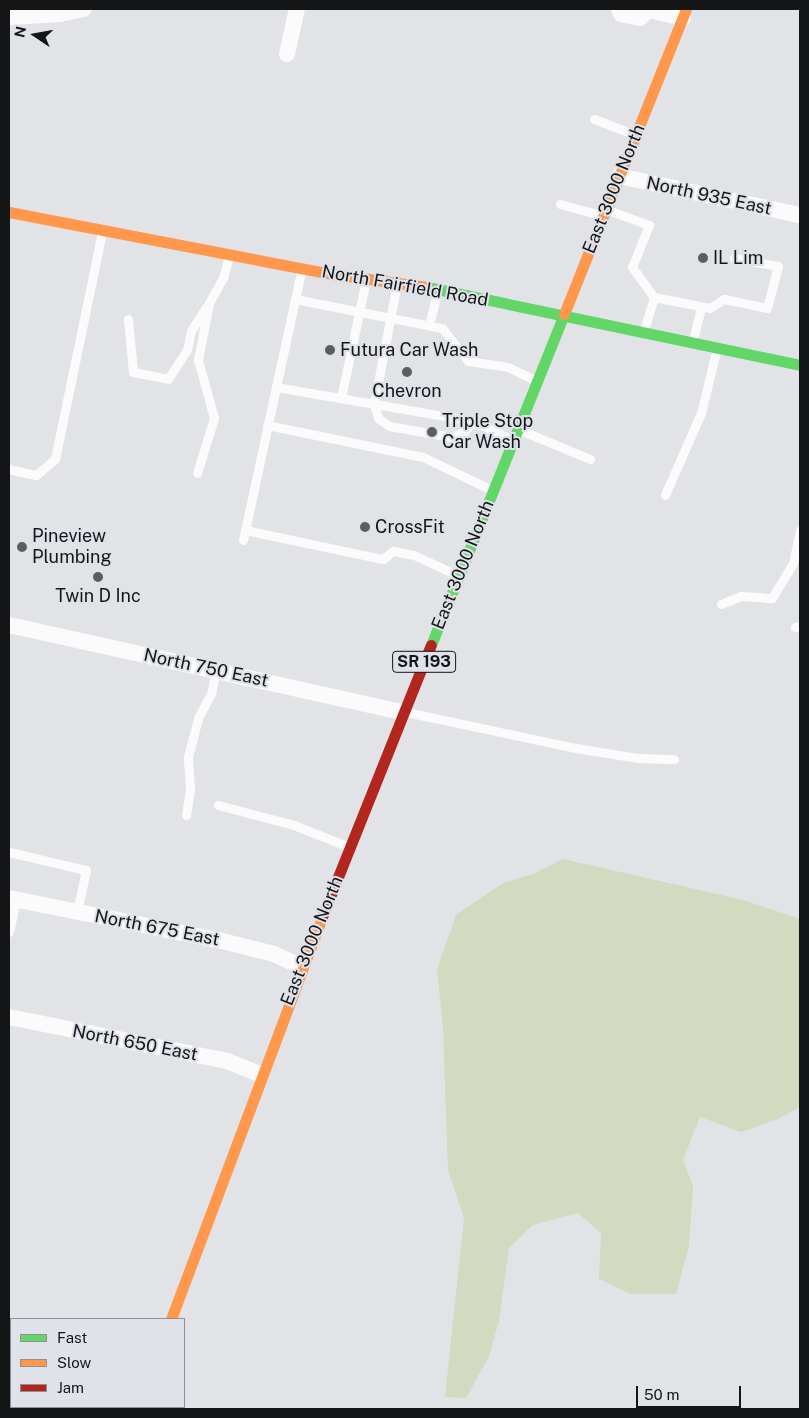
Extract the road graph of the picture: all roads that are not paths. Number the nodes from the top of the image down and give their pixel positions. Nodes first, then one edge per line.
1 (83, 9) edge
2 (297, 9) edge
3 (619, 9) edge
4 (646, 10) edge
5 (684, 13) edge
6 (9, 17) edge
7 (287, 54) dead end
8 (594, 119) dead end
9 (636, 134) junction
10 (619, 176) junction
11 (560, 204) dead end
12 (9, 212) edge
13 (604, 212) junction
14 (800, 215) edge
15 (102, 230) junction
16 (229, 255) junction
17 (734, 258) dead end
18 (302, 268) junction
19 (366, 278) junction
20 (397, 283) junction
21 (438, 288) junction
22 (654, 297) junction
23 (295, 298) junction
24 (209, 303) junction
25 (701, 306) junction
26 (358, 311) junction
27 (562, 316) junction
28 (391, 318) junction
29 (128, 319) dead end
30 (429, 325) junction
31 (644, 330) junction
32 (692, 340) junction
33 (718, 345) junction
34 (800, 352) edge
35 (798, 365) edge
36 (537, 381) junction
37 (276, 387) junction
38 (341, 398) junction
39 (374, 404) junction
40 (472, 422) junction
41 (267, 425) junction
42 (517, 429) junction
43 (512, 441) junction
44 (590, 459) dead end
45 (9, 469) edge
46 (196, 473) dead end
47 (492, 490) junction
48 (665, 495) dead end
49 (245, 530) junction
50 (800, 530) edge
51 (242, 540) dead end
52 (459, 576) junction
53 (721, 604) dead end
54 (9, 625) edge
55 (216, 670) junction
56 (403, 712) junction
57 (674, 759) dead end
58 (218, 805) dead end
59 (186, 815) dead end
60 (349, 847) junction
61 (9, 852) edge
62 (13, 899) edge
63 (77, 912) junction
64 (9, 932) edge
65 (302, 967) junction
66 (9, 1017) edge
67 (260, 1074) junction
68 (171, 1318) edge

1 - 6 street
2 - 7 street
3 - 4 street
4 - 5 street
5 - 9 main road, East 3000 North / SR 193
8 - 9 lane
9 - 10 main road, East 3000 North / SR 193
10 - 13 main road, East 3000 North / SR 193
10 - 14 street, North 935 East
11 - 13 lane
12 - 15 main road, North Fairfield Road
13 - 22 lane
13 - 27 main road, East 3000 North / SR 193
15 - 16 main road, North Fairfield Road
15 - 45 lane
16 - 18 main road, North Fairfield Road
16 - 24 lane
17 - 25 lane
18 - 19 main road, North Fairfield Road
18 - 23 lane
19 - 20 main road, North Fairfield Road
19 - 26 lane
20 - 21 main road, North Fairfield Road
20 - 28 lane
21 - 27 main road, North Fairfield Road
21 - 30 lane
22 - 25 lane
22 - 31 lane
23 - 26 lane
23 - 37 lane
24 - 29 lane
24 - 46 lane
25 - 32 lane
26 - 28 lane
26 - 38 lane
27 - 31 main road, North Fairfield Road
27 - 36 main road, East 3000 North / SR 193
28 - 30 lane
28 - 39 lane
30 - 36 lane
31 - 32 main road, North Fairfield Road
32 - 33 main road, North Fairfield Road
33 - 35 main road, North Fairfield Road
33 - 48 lane
34 - 35 lane
36 - 42 main road, East 3000 North / SR 193
37 - 38 lane
37 - 41 lane
38 - 39 lane
39 - 40 lane
39 - 40 lane
40 - 43 lane
41 - 47 lane
41 - 49 lane
42 - 43 main road, East 3000 North / SR 193
42 - 44 lane
43 - 47 main road, East 3000 North / SR 193
47 - 52 main road, East 3000 North / SR 193
49 - 51 lane
49 - 52 lane
50 - 53 lane
52 - 56 main road, East 3000 North / SR 193
54 - 55 street, North 750 East
55 - 56 street, North 750 East
55 - 59 lane
56 - 57 lane
56 - 60 main road, East 3000 North / SR 193
58 - 60 lane
60 - 65 main road, East 3000 North / SR 193
61 - 63 lane
62 - 63 street, North 675 East
62 - 64 lane
63 - 65 street, North 675 East
65 - 67 main road, East 3000 North / SR 193
66 - 67 street, North 650 East
67 - 68 main road, East 3000 North / SR 193

